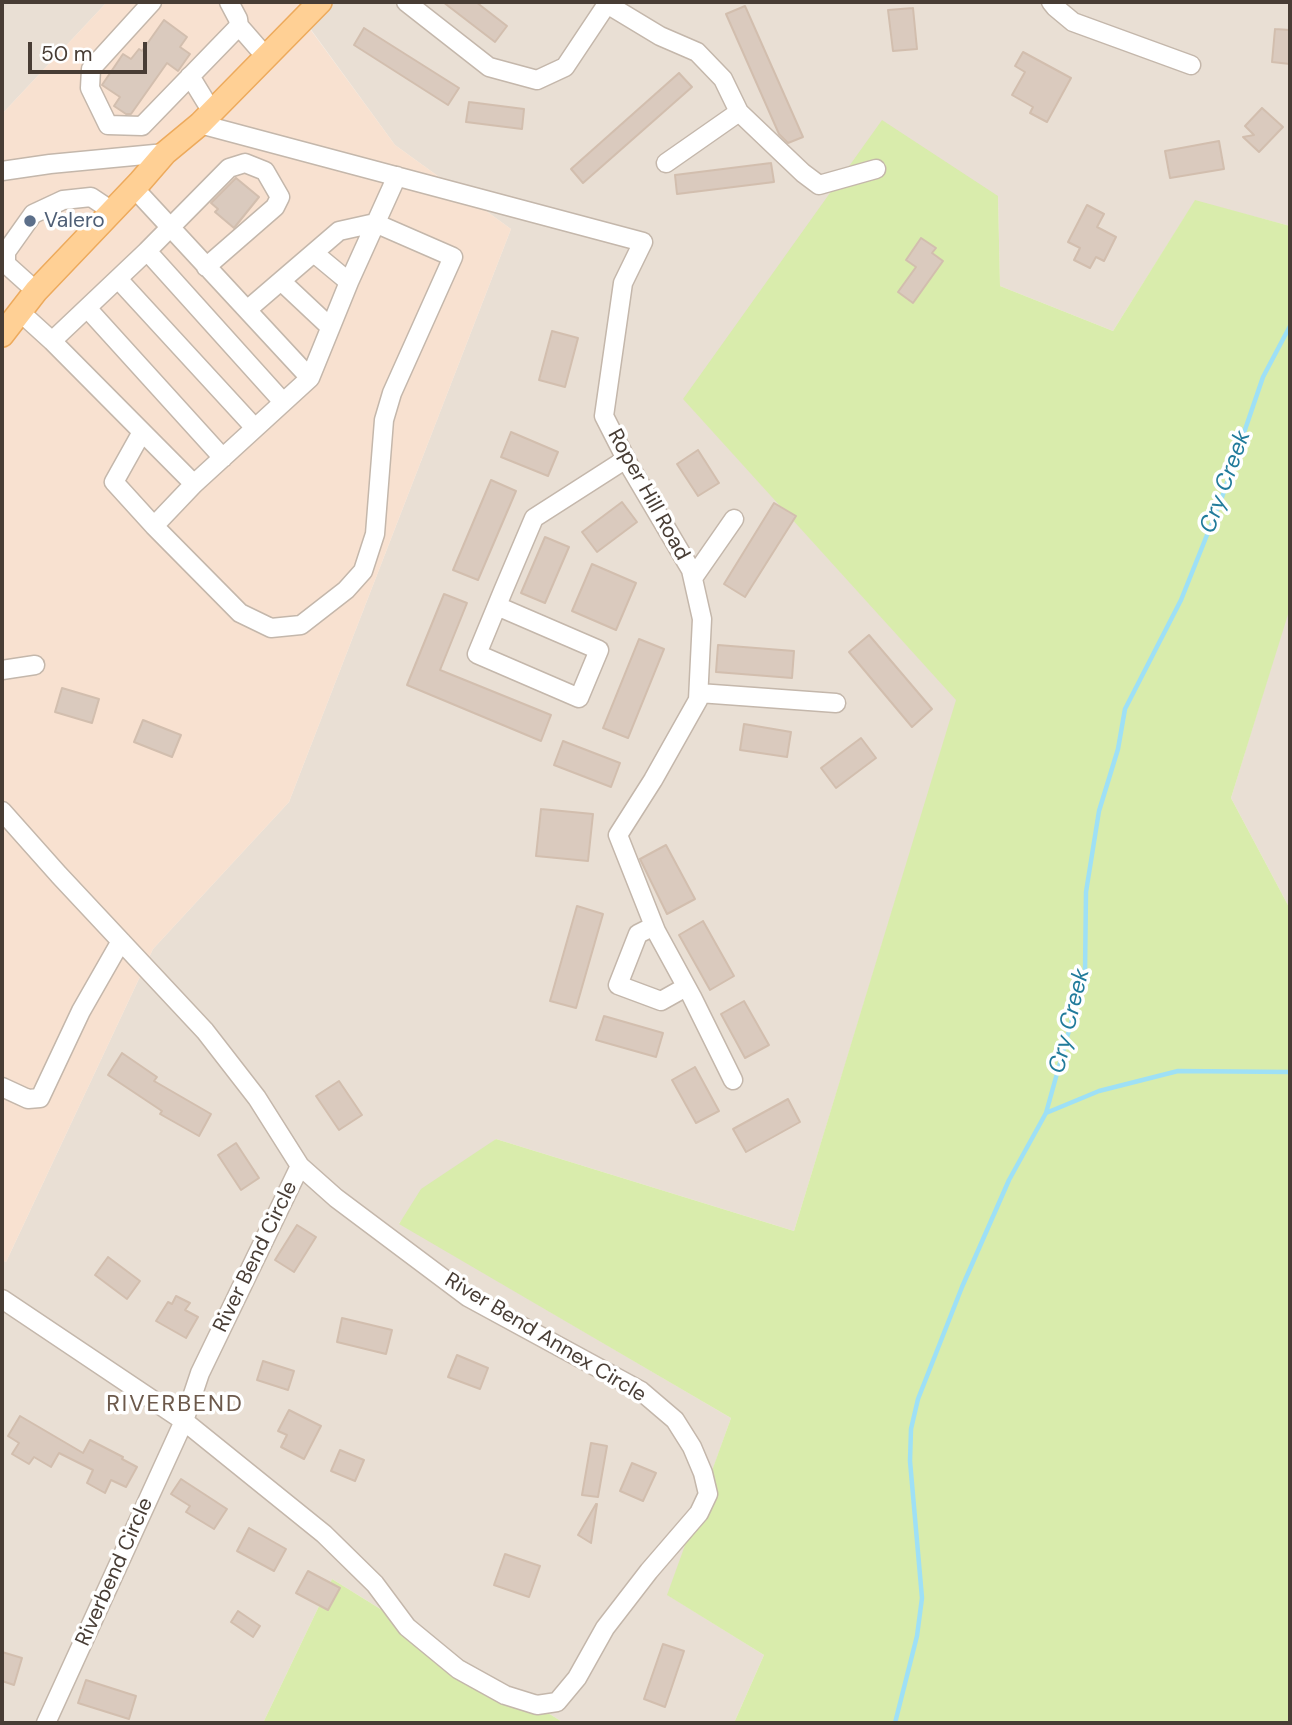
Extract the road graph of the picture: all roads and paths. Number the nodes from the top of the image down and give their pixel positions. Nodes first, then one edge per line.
1 (152, 2) edge
2 (229, 2) edge
3 (320, 2) edge
4 (406, 2) edge
5 (1051, 2) edge
6 (606, 3) edge
7 (239, 26) junction
8 (267, 57) junction
9 (1191, 65) dead end
10 (190, 76) junction
11 (738, 112) junction
12 (206, 118) junction
13 (142, 126) junction
14 (164, 153) junction
15 (666, 163) dead end
16 (876, 169) dead end
17 (2, 171) edge
18 (397, 176) junction
19 (134, 188) junction
20 (112, 211) junction
21 (375, 223) junction
22 (169, 227) junction
23 (147, 251) junction
24 (314, 253) junction
25 (206, 267) junction
26 (118, 279) junction
27 (281, 281) junction
28 (349, 282) junction
29 (36, 291) junction
30 (87, 308) junction
31 (247, 310) junction
32 (19, 311) junction
33 (330, 327) junction
34 (2, 335) edge
35 (52, 341) junction
36 (310, 378) junction
37 (283, 402) junction
38 (255, 428) junction
39 (142, 432) junction
40 (223, 458) junction
41 (626, 459) junction
42 (194, 484) junction
43 (734, 519) dead end
44 (154, 526) junction
45 (693, 578) junction
46 (497, 606) junction
47 (35, 665) dead end
48 (2, 670) edge
49 (699, 693) junction
50 (836, 703) dead end
51 (2, 811) edge
52 (654, 926) junction
53 (121, 941) junction
54 (686, 987) junction
55 (733, 1080) dead end
56 (2, 1087) edge
57 (300, 1166) junction
58 (2, 1299) edge
59 (184, 1421) junction
60 (46, 1723) edge

1 - 13 street
2 - 7 street
3 - 8 main road
4 - 6 street
5 - 9 street
6 - 11 street
7 - 8 street
7 - 10 street
8 - 12 main road
10 - 12 street
10 - 13 street
11 - 15 street
11 - 16 street
12 - 14 main road
12 - 18 street, Roper Hill Road
13 - 14 street
14 - 17 street
14 - 19 main road
18 - 21 street
18 - 41 street, Roper Hill Road
19 - 20 main road
19 - 22 street
20 - 29 main road
20 - 29 street
21 - 24 street
21 - 28 street
21 - 44 street
22 - 23 street
22 - 25 street
22 - 25 street
23 - 26 street
23 - 37 street
24 - 27 street
24 - 28 street
25 - 31 street
26 - 30 street
26 - 38 street
27 - 31 street
27 - 33 street
28 - 33 street
29 - 32 main road
30 - 35 street
30 - 40 street
31 - 36 street
32 - 34 main road
32 - 35 street
33 - 36 street
35 - 39 street
36 - 37 street
37 - 38 street
38 - 40 street
39 - 42 street
39 - 44 street
40 - 42 street
41 - 45 street, Roper Hill Road
41 - 46 street
42 - 44 street
43 - 45 street
45 - 49 street, Roper Hill Road
46 - 46 street
47 - 48 street
49 - 50 street
49 - 52 street, Roper Hill Road
51 - 53 street, River Bend Circle
52 - 54 street, Roper Hill Road
52 - 54 street
53 - 56 street
53 - 57 street, River Bend Circle
54 - 55 street, Roper Hill Road
57 - 59 street, River Bend Circle
57 - 59 street, River Bend Annex Circle
58 - 59 street
59 - 60 street, Riverbend Circle

